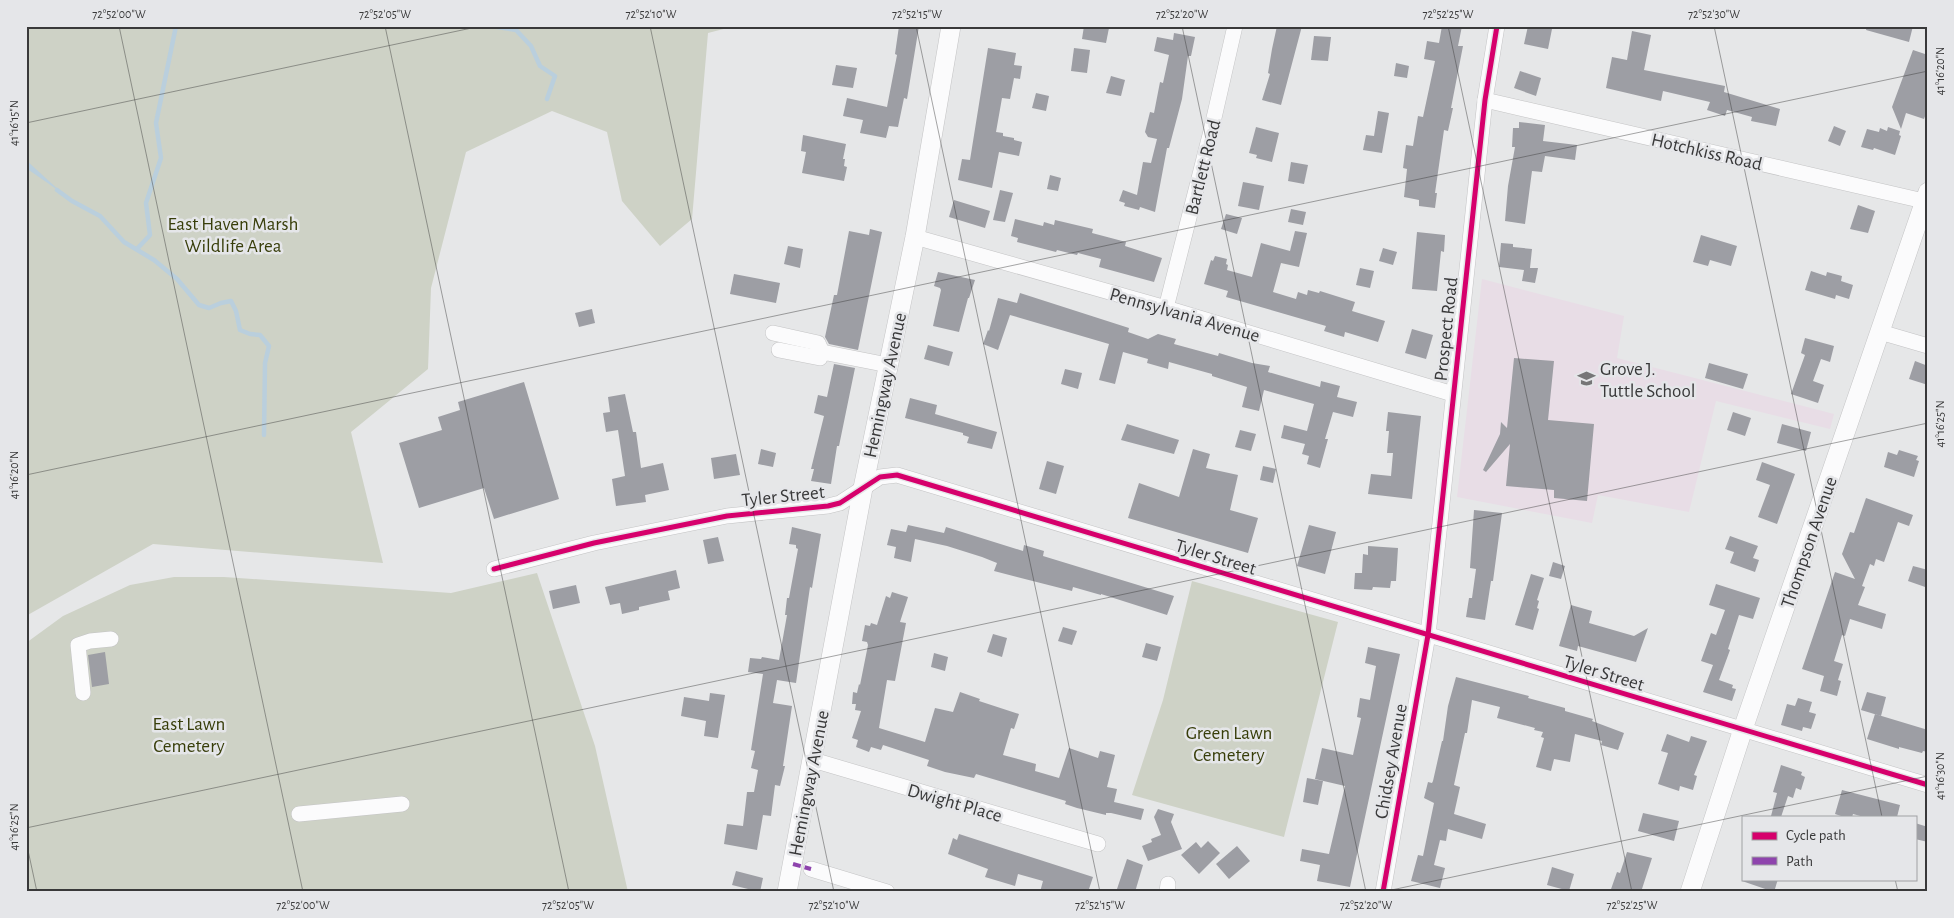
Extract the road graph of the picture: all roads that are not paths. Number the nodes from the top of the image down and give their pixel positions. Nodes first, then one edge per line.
1 (951, 26) edge
2 (1235, 26) edge
3 (1497, 26) edge
4 (1485, 100) junction
5 (1927, 198) edge
6 (915, 237) junction
7 (1166, 308) junction
8 (1880, 332) junction
9 (774, 333) dead end
10 (1928, 346) edge
11 (779, 350) dead end
12 (822, 352) junction
13 (888, 365) junction
14 (1454, 394) junction
15 (862, 488) junction
16 (494, 569) dead end
17 (1428, 635) junction
18 (111, 639) dead end
19 (83, 693) dead end
20 (1743, 729) junction
21 (813, 760) junction
22 (1928, 785) edge
23 (402, 804) dead end
24 (299, 814) dead end
25 (1098, 844) dead end
26 (811, 869) dead end
27 (787, 892) edge
28 (887, 892) edge
29 (1383, 892) edge
30 (1690, 892) edge

1 - 6 main road, Hemingway Avenue
2 - 7 street, Bartlett Road
3 - 4 street, Prospect Road
4 - 5 street, Hotchkiss Road
4 - 14 street, Prospect Road
5 - 8 main road, Thompson Avenue
6 - 7 street, Pennsylvania Avenue
6 - 13 main road, Hemingway Avenue
7 - 14 street, Pennsylvania Avenue
8 - 10 street
8 - 20 main road, Thompson Avenue
9 - 12 street
11 - 12 street
12 - 13 street
13 - 15 main road, Hemingway Avenue
14 - 17 street, Prospect Road
15 - 16 street, Tyler Street
15 - 17 street, Tyler Street
15 - 21 main road, Hemingway Avenue
17 - 20 street, Tyler Street
17 - 29 street, Chidsey Avenue
18 - 19 street
20 - 22 street, Tyler Street
20 - 30 main road, Thompson Avenue
21 - 25 street, Dwight Place
21 - 27 main road, Hemingway Avenue
23 - 24 street
26 - 28 street

